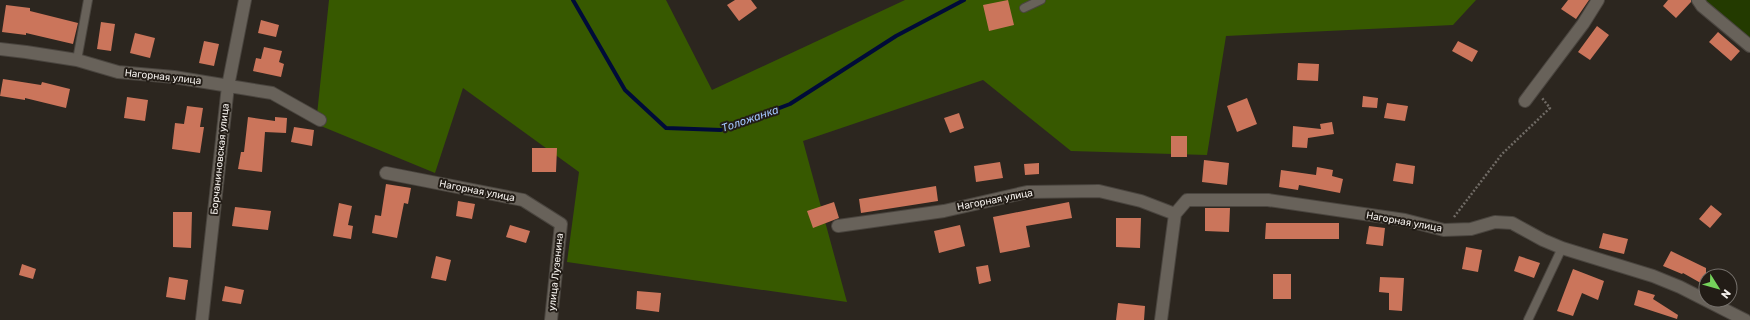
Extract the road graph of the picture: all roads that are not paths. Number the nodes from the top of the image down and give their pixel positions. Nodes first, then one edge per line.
1 (88, 0) edge
2 (245, 0) edge
3 (1040, 0) edge
4 (1598, 0) edge
5 (1698, 0) edge
6 (1024, 8) dead end
7 (1750, 46) edge
8 (0, 49) edge
9 (77, 60) junction
10 (228, 86) junction
11 (1525, 101) dead end
12 (320, 120) dead end
13 (386, 173) dead end
14 (1174, 214) junction
15 (561, 224) joint
16 (838, 226) dead end
17 (1562, 248) junction
18 (202, 320) edge
19 (551, 320) edge
20 (1161, 320) edge
21 (1528, 320) edge
22 (1745, 320) edge

1 - 9 lane
2 - 10 street, Борчаниновская улица
3 - 6 lane
4 - 11 street
5 - 7 street
8 - 9 street, Нагорная улица
9 - 10 street, Нагорная улица
10 - 12 street, Нагорная улица
10 - 18 street, Борчаниновская улица
13 - 15 street, Нагорная улица
14 - 16 street, Нагорная улица
14 - 17 street, Нагорная улица
14 - 20 street
15 - 19 street, улица Лузенина
17 - 21 lane
17 - 22 street, Нагорная улица

